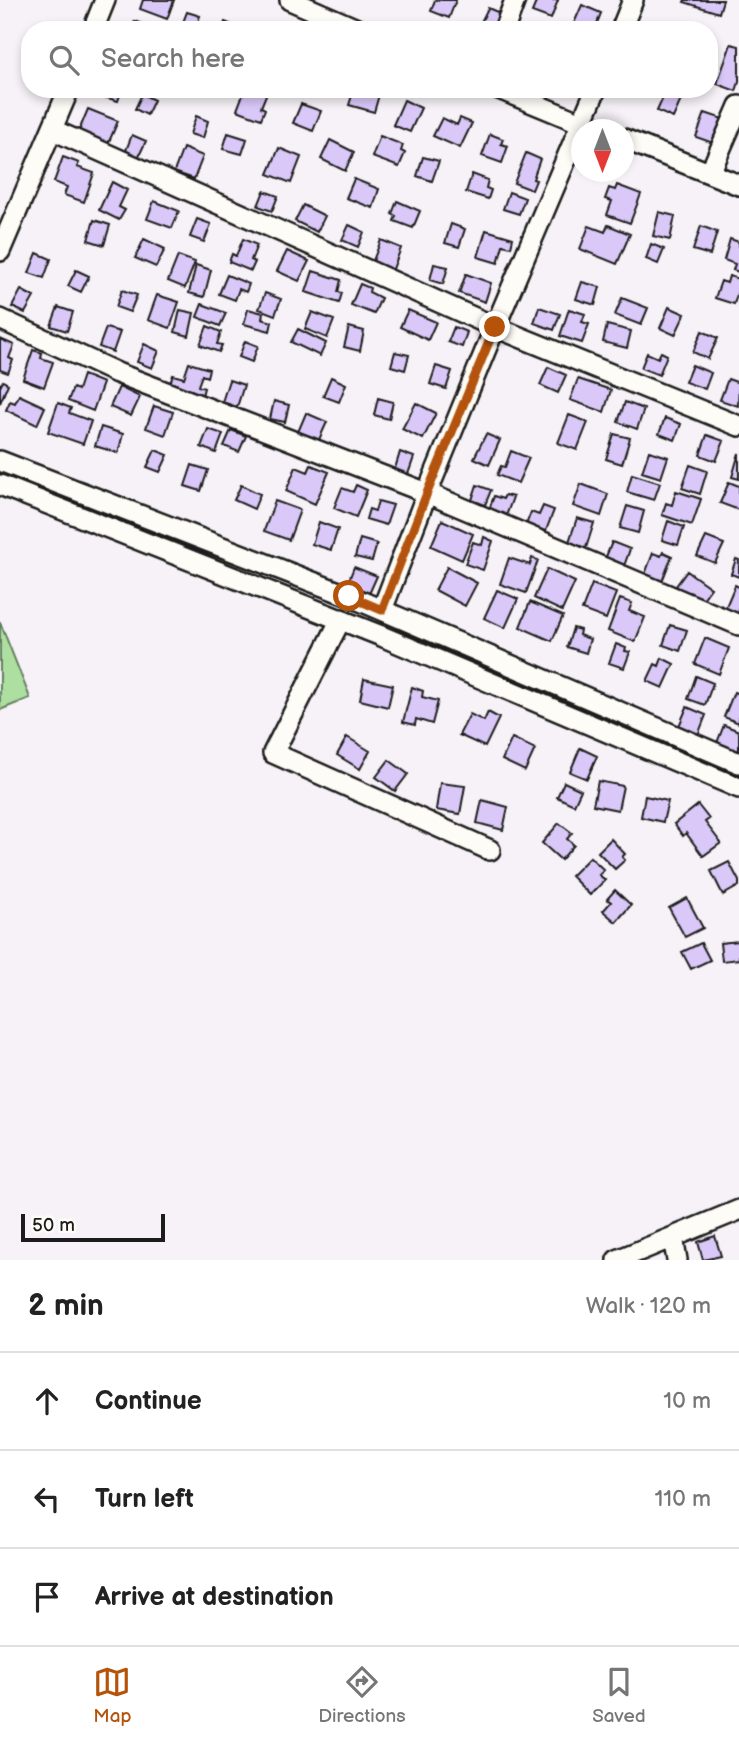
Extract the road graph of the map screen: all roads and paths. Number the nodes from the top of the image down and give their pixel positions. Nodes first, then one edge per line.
1 (104, 0) edge
2 (515, 0) edge
3 (633, 0) edge
4 (300, 2) edge
5 (96, 21) edge
6 (340, 21) edge
7 (507, 21) edge
8 (625, 21) edge
9 (65, 98) edge
10 (521, 98) edge
11 (595, 98) edge
12 (739, 106) edge
13 (573, 119) edge
14 (591, 119) edge
15 (53, 130) junction
16 (634, 143) edge
17 (571, 166) edge
18 (710, 173) junction
19 (739, 185) edge
20 (0, 251) edge
21 (0, 319) edge
22 (495, 327) junction
23 (739, 426) edge
24 (0, 461) edge
25 (0, 485) edge
26 (427, 493) junction
27 (184, 532) junction
28 (175, 554) junction
29 (382, 610) junction
30 (341, 620) junction
31 (739, 625) edge
32 (739, 763) edge
33 (739, 788) edge
34 (490, 850) dead end
35 (739, 1210) edge
36 (673, 1237) junction
37 (617, 1260) edge
38 (677, 1260) edge

1 - 5 street
2 - 7 street
3 - 8 street
4 - 6 street
9 - 15 street
10 - 13 street
11 - 14 street
12 - 18 street
15 - 20 street
15 - 22 street
16 - 18 street
17 - 22 street
18 - 19 street
21 - 26 street
22 - 23 street
22 - 26 street
24 - 27 street
25 - 28 street
26 - 29 street
26 - 31 street
27 - 28 street
27 - 29 street
28 - 30 street
29 - 32 street
30 - 33 street
30 - 34 street
35 - 36 street
36 - 37 street
36 - 38 street

